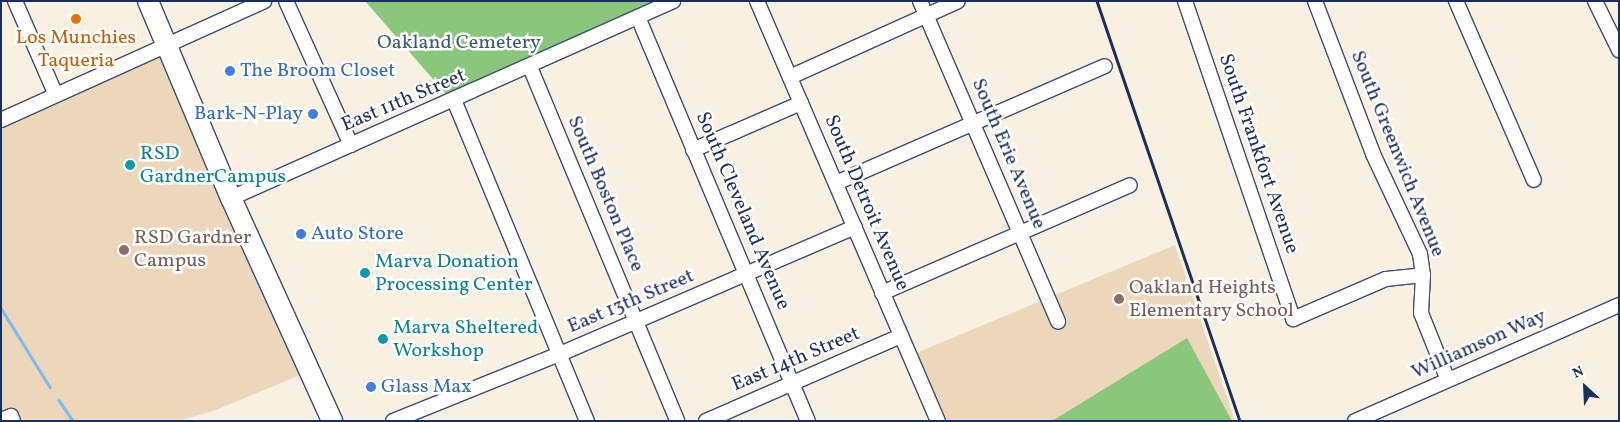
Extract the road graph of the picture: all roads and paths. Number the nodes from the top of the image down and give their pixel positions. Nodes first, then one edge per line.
1 (15, 1) edge
2 (148, 1) edge
3 (264, 1) edge
4 (286, 1) edge
5 (673, 1) edge
6 (757, 1) edge
7 (920, 1) edge
8 (958, 1) edge
9 (1185, 1) edge
10 (1315, 1) edge
11 (1456, 1) edge
12 (1595, 1) edge
13 (926, 15) junction
14 (638, 17) junction
15 (167, 45) junction
16 (1619, 50) edge
17 (1105, 66) dead end
18 (530, 67) junction
19 (790, 77) junction
20 (55, 93) junction
21 (454, 100) junction
22 (801, 103) junction
23 (1, 120) edge
24 (973, 124) junction
25 (351, 145) junction
26 (693, 150) junction
27 (1534, 180) dead end
28 (836, 183) junction
29 (1130, 185) dead end
30 (231, 198) junction
31 (855, 227) junction
32 (1020, 233) junction
33 (748, 275) junction
34 (1423, 275) junction
35 (882, 293) junction
36 (1619, 305) edge
37 (636, 321) junction
38 (1058, 322) dead end
39 (901, 336) junction
40 (560, 354) junction
41 (1448, 380) junction
42 (793, 383) junction
43 (332, 421) edge
44 (393, 421) edge
45 (587, 421) edge
46 (677, 421) edge
47 (706, 421) edge
48 (808, 421) edge
49 (938, 421) edge
50 (1355, 421) edge

1 - 20 street
2 - 15 highway
3 - 15 street
4 - 25 street
5 - 14 street, East 11th Street
6 - 19 street, South Detroit Avenue
7 - 13 street, South Erie Avenue
8 - 13 street
9 - 34 street, South Frankfort Avenue
10 - 34 street, South Greenwich Avenue
11 - 27 street
12 - 16 street
13 - 19 street
13 - 24 street, South Erie Avenue
14 - 18 street, East 11th Street
14 - 26 street, South Cleveland Avenue
15 - 20 street
15 - 30 highway
17 - 24 street
18 - 21 street, East 11th Street
18 - 37 street, South Boston Place
19 - 22 street, South Detroit Avenue
20 - 23 street
21 - 25 street, East 11th Street
21 - 40 street
22 - 26 street
22 - 28 street, South Detroit Avenue
24 - 28 street
24 - 32 street, South Erie Avenue
25 - 30 street, East 11th Street
26 - 33 street, South Cleveland Avenue
28 - 31 street, South Detroit Avenue
29 - 32 street
30 - 43 highway
31 - 33 street, East 13th Street
31 - 35 street, South Detroit Avenue
32 - 35 street
32 - 38 street, South Erie Avenue
33 - 37 street, East 13th Street
33 - 42 street, South Cleveland Avenue
34 - 41 street, South Greenwich Avenue
35 - 39 street, South Detroit Avenue
36 - 41 street, Williamson Way
37 - 40 street, East 13th Street
37 - 46 street, South Boston Place
39 - 42 street, East 14th Street
39 - 49 street, South Detroit Avenue
40 - 44 street, East 13th Street
40 - 45 street
41 - 50 street, Williamson Way
42 - 47 street, East 14th Street
42 - 48 street, South Cleveland Avenue

